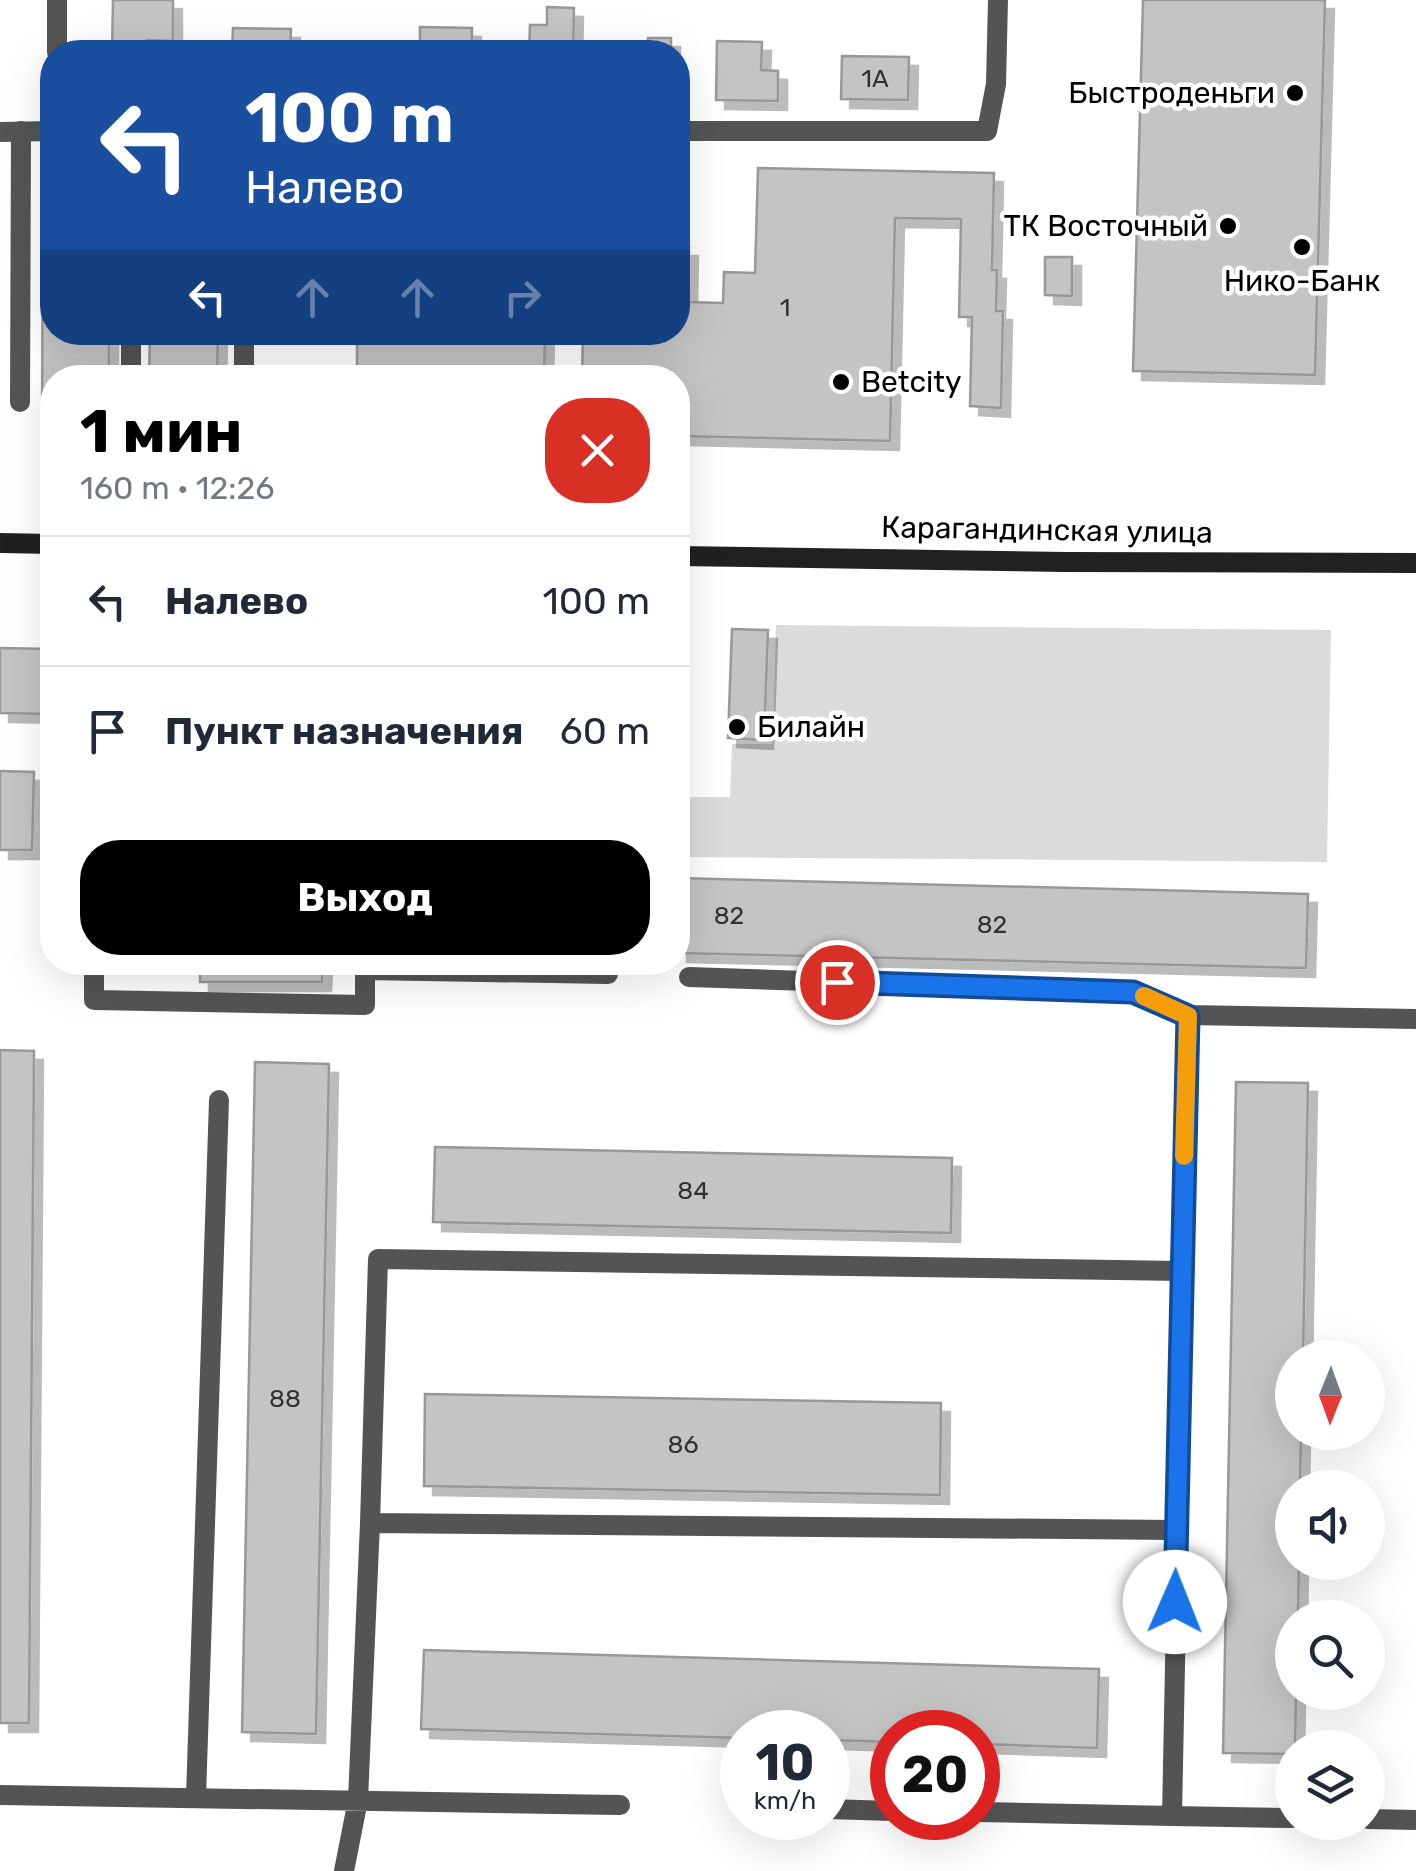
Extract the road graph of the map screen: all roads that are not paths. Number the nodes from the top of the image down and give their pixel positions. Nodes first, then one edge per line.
1 (57, 0) edge
2 (998, 0) edge
3 (57, 40) edge
4 (40, 131) edge
5 (690, 131) edge
6 (10, 132) edge
7 (20, 402) dead end
8 (0, 543) edge
9 (40, 544) edge
10 (690, 556) edge
11 (1416, 563) edge
12 (94, 975) edge
13 (365, 975) edge
14 (690, 977) dead end
15 (1188, 1016) junction
16 (1416, 1020) edge
17 (219, 1100) dead end
18 (1181, 1271) junction
19 (370, 1523) junction
20 (1176, 1530) junction
21 (0, 1795) edge
22 (196, 1797) junction
23 (358, 1800) junction
24 (620, 1805) dead end
25 (1000, 1812) edge
26 (1172, 1816) junction
27 (1275, 1818) edge
28 (1385, 1819) edge
29 (1416, 1820) edge
30 (344, 1871) edge

1 - 3 street
2 - 5 street
4 - 6 street
6 - 7 street
8 - 9 main road
10 - 11 main road, Карагандинская улица
12 - 13 street
14 - 15 street
15 - 16 street
15 - 18 street
17 - 22 street
18 - 19 street
18 - 20 street
19 - 20 street
19 - 23 street
20 - 26 street
21 - 22 street
22 - 23 street
23 - 24 street
23 - 30 street
25 - 26 street
26 - 27 street
28 - 29 street

